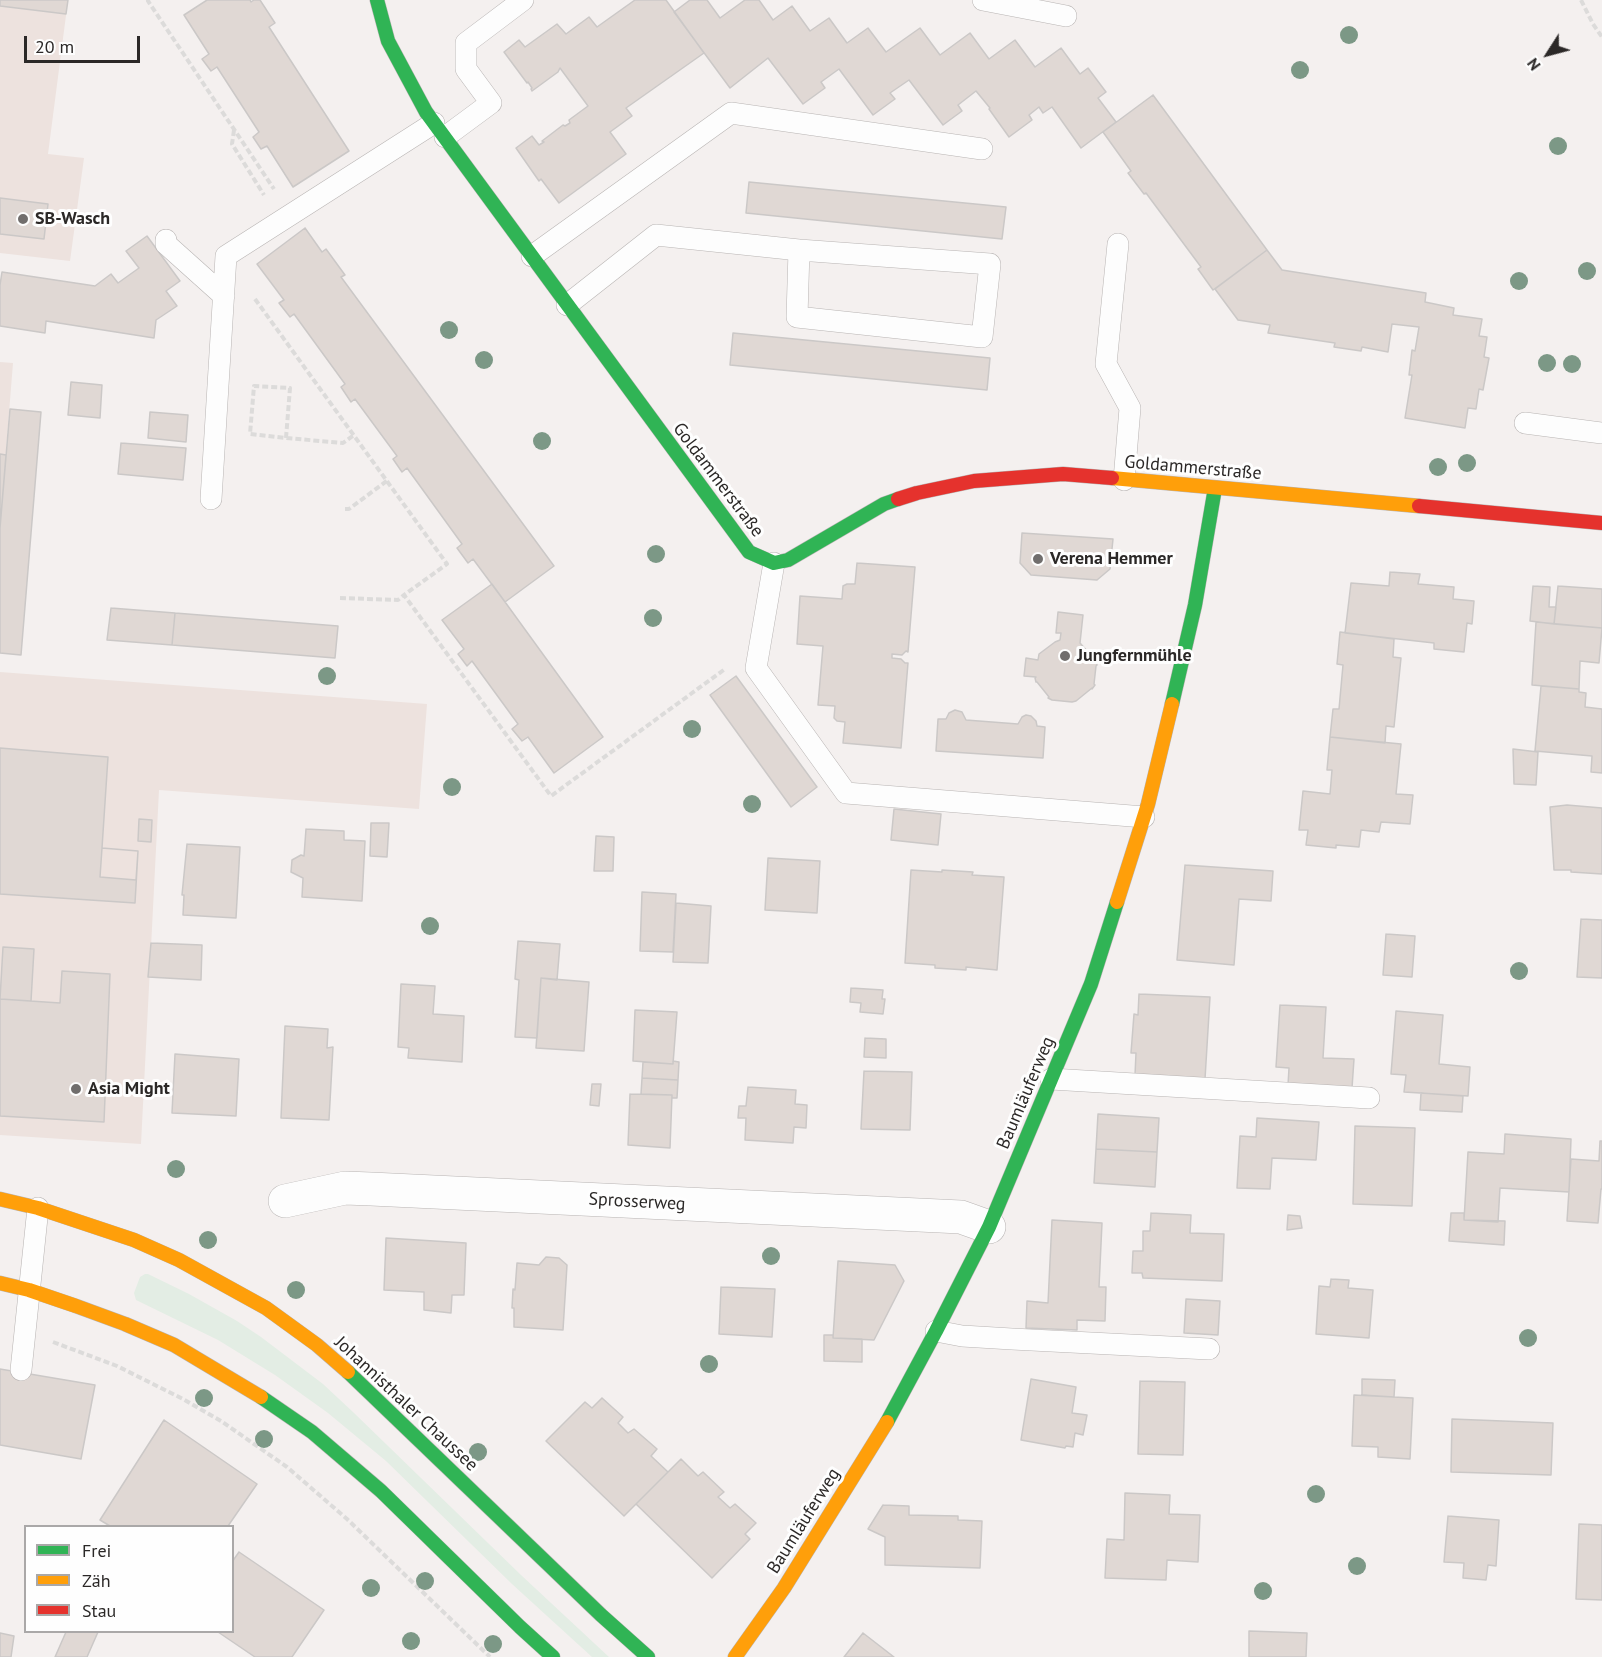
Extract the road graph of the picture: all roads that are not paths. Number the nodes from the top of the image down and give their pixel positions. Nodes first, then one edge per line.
1 (377, 0) edge
2 (523, 0) edge
3 (982, 0) edge
4 (1066, 16) dead end
5 (439, 130) junction
6 (982, 149) dead end
7 (166, 240) dead end
8 (1118, 243) dead end
9 (799, 250) junction
10 (532, 256) junction
11 (224, 296) junction
12 (567, 305) junction
13 (1525, 423) dead end
14 (1602, 432) edge
15 (1124, 480) junction
16 (1215, 488) junction
17 (211, 499) dead end
18 (1602, 523) edge
19 (774, 563) junction
20 (1144, 817) junction
21 (1051, 1079) junction
22 (1369, 1098) dead end
23 (0, 1199) edge
24 (285, 1201) dead end
25 (38, 1208) junction
26 (989, 1227) junction
27 (0, 1283) edge
28 (29, 1290) junction
29 (936, 1331) junction
30 (1209, 1349) dead end
31 (21, 1370) dead end
32 (553, 1657) edge
33 (648, 1657) edge
34 (735, 1657) edge

1 - 5 street, Goldammerstraße
2 - 5 lane
3 - 4 lane
5 - 10 street, Goldammerstraße
5 - 11 lane
6 - 10 lane
7 - 11 lane
8 - 15 lane
9 - 9 lane
9 - 12 lane
10 - 12 street, Goldammerstraße
11 - 17 lane
12 - 19 street, Goldammerstraße
13 - 14 lane
15 - 16 street, Goldammerstraße
15 - 19 street, Goldammerstraße
16 - 18 street, Goldammerstraße
16 - 20 street, Baumläuferweg
19 - 20 lane
20 - 21 street, Baumläuferweg
21 - 22 lane
21 - 26 street, Baumläuferweg
23 - 25 street, Johannisthaler Chaussee
24 - 26 street, Sprosserweg
25 - 28 lane
25 - 33 street, Johannisthaler Chaussee
26 - 29 street, Baumläuferweg
27 - 28 street
28 - 31 lane
28 - 32 street
29 - 30 lane
29 - 34 street, Baumläuferweg

